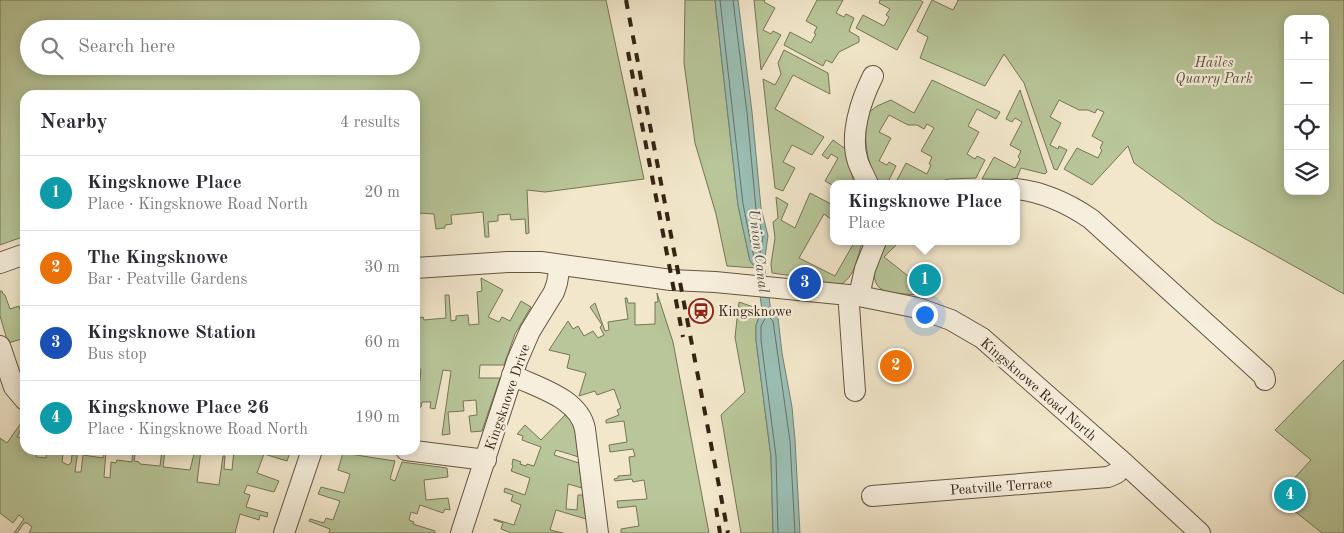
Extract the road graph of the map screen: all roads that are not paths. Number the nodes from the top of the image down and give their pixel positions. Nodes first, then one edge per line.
1 (873, 76) dead end
2 (866, 180) edge
3 (1020, 190) edge
4 (874, 245) edge
5 (20, 256) edge
6 (0, 263) edge
7 (560, 264) junction
8 (420, 268) edge
9 (855, 296) junction
10 (0, 346) edge
11 (512, 375) junction
12 (1265, 380) dead end
13 (852, 384) dead end
14 (20, 394) edge
15 (420, 452) edge
16 (310, 455) edge
17 (486, 460) junction
18 (1124, 464) junction
19 (872, 496) dead end
20 (284, 533) edge
21 (461, 533) edge
22 (598, 533) edge
23 (1200, 533) edge

1 - 2 street
3 - 12 street
4 - 9 street
5 - 6 street
7 - 8 street, Kingsknowe Road North
7 - 9 street, Kingsknowe Road North
7 - 11 street, Kingsknowe Drive
9 - 13 street
9 - 18 street, Kingsknowe Road North
10 - 14 street
11 - 17 street, Kingsknowe Drive
11 - 22 street
15 - 17 street
16 - 20 street
17 - 21 street, Kingsknowe Drive
18 - 19 street, Peatville Terrace
18 - 23 street, Kingsknowe Road North

